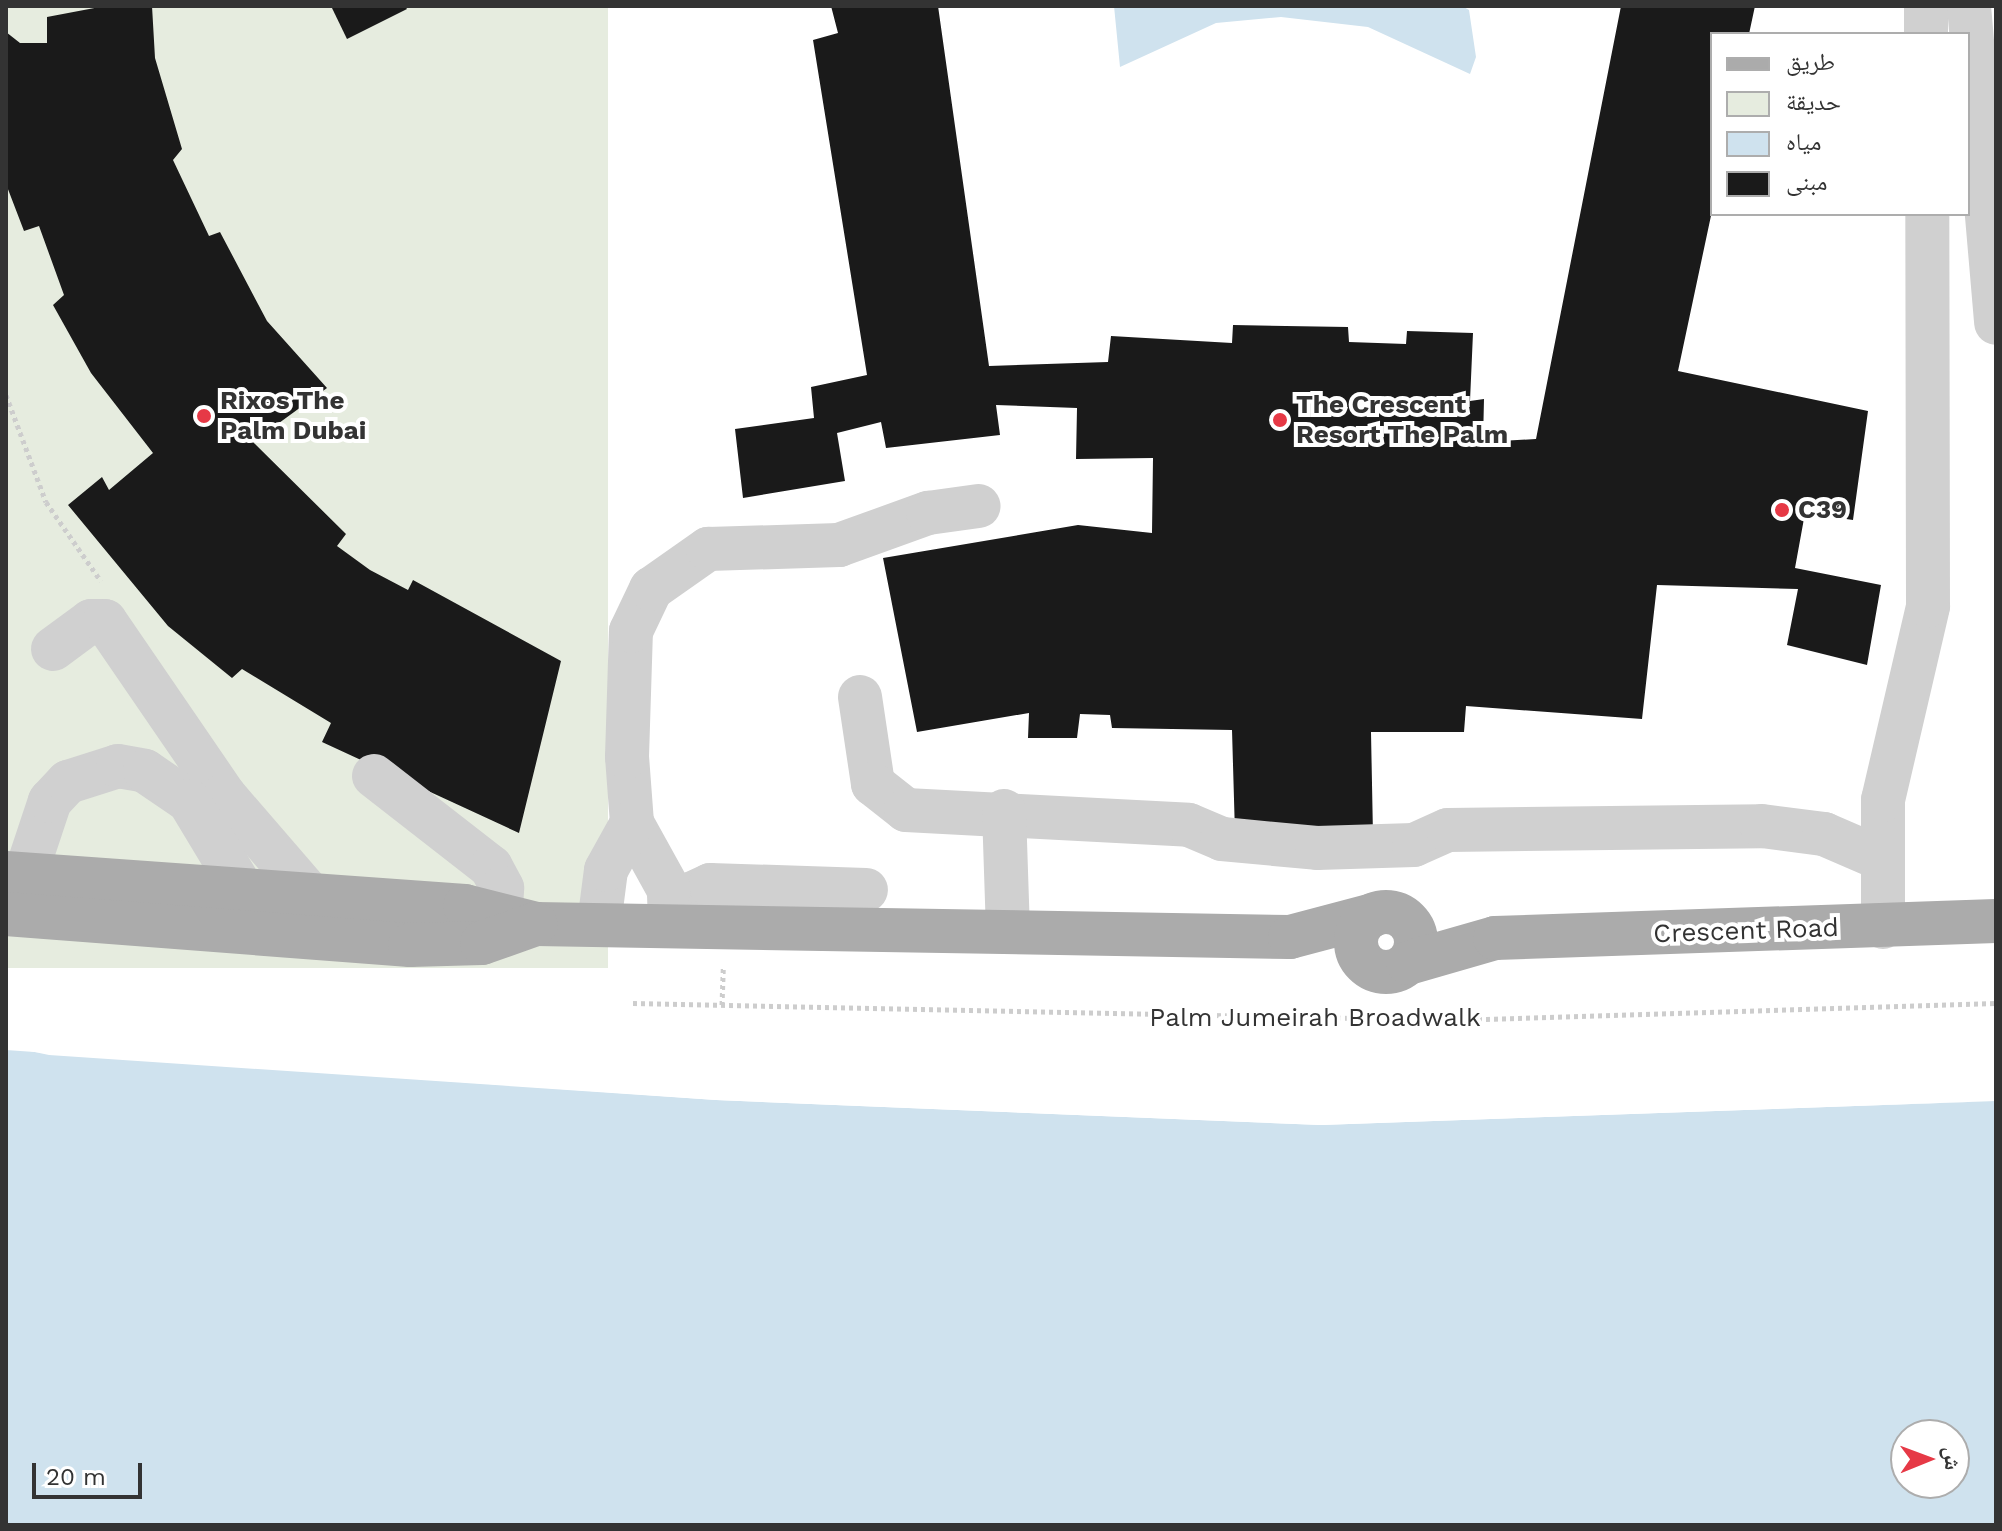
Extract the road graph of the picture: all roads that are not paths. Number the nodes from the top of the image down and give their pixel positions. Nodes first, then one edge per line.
1 (1926, 6) edge
2 (1969, 6) edge
3 (1926, 32) edge
4 (1927, 216) edge
5 (1996, 323) edge
6 (979, 506) dead end
7 (53, 649) dead end
8 (860, 697) dead end
9 (374, 776) dead end
10 (1004, 811) junction
11 (632, 823) junction
12 (1882, 859) junction
13 (866, 890) dead end
14 (245, 894) junction
15 (14, 895) edge
16 (312, 897) junction
17 (789, 906) junction
18 (519, 918) junction
19 (1390, 918) junction
20 (1996, 921) edge
21 (673, 922) junction
22 (599, 924) junction
23 (1883, 927) junction
24 (1008, 929) junction
25 (1290, 937) junction
26 (1495, 938) junction
27 (1408, 963) junction
28 (1365, 964) junction

1 - 3 lane
2 - 5 lane
4 - 12 lane
6 - 11 lane
7 - 16 lane
8 - 10 lane
9 - 18 lane
10 - 12 lane
10 - 24 lane
11 - 21 lane
11 - 22 lane
12 - 23 lane
13 - 17 lane
14 - 15 main road
14 - 15 lane
14 - 16 main road
15 - 18 main road
16 - 18 main road
17 - 21 main road
17 - 24 main road
18 - 22 main road
19 - 25 main road
19 - 26 main road
19 - 27 main road
19 - 28 main road
20 - 23 main road, Crescent Road
21 - 22 main road
23 - 26 main road, Crescent Road
24 - 25 main road
25 - 28 main road
26 - 27 main road
27 - 28 main road

